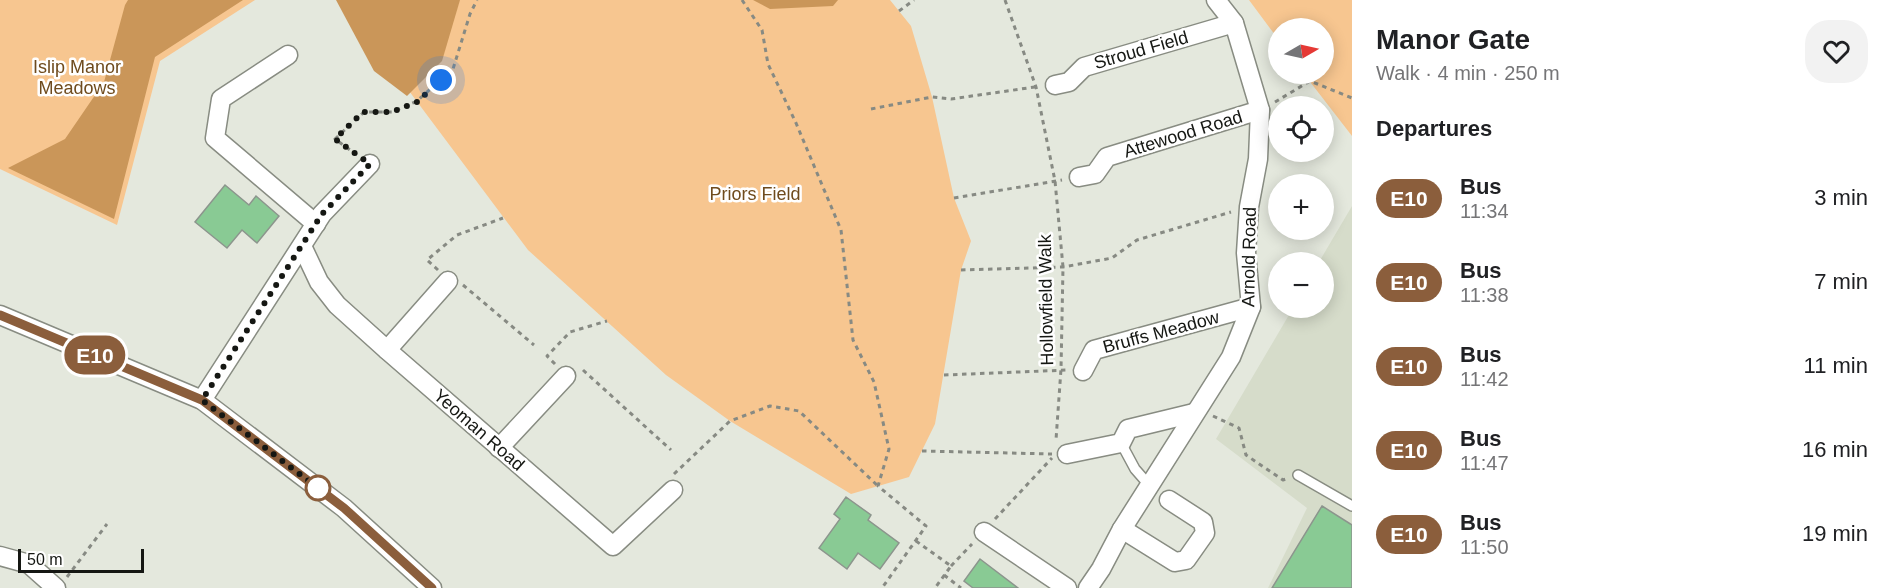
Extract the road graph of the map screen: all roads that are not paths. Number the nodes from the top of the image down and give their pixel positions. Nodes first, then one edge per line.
1 (1216, 0) edge
2 (1233, 23) junction
3 (288, 55) dead end
4 (1055, 86) road end
5 (1260, 110) junction
6 (370, 164) road end
7 (1079, 177) road end
8 (316, 224) junction
9 (302, 246) junction
10 (448, 281) road end
11 (1251, 307) junction
12 (0, 315) edge
13 (387, 350) junction
14 (1083, 371) road end
15 (566, 376) road end
16 (202, 400) junction
17 (1194, 413) junction
18 (1121, 443) junction
19 (499, 448) junction
20 (1061, 454) road end
21 (1298, 475) road end
22 (1149, 485) junction
23 (673, 490) road end
24 (1170, 500) dead end
25 (1352, 506) edge
26 (1122, 529) junction
27 (984, 532) road end
28 (0, 556) edge
29 (61, 583) edge
30 (432, 588) edge
31 (1067, 588) edge
32 (1088, 588) edge

1 - 2 street, Arnold Road
2 - 4 street, Stroud Field
2 - 5 street, Arnold Road
3 - 8 street
5 - 7 street, Attewood Road
5 - 11 street, Arnold Road
6 - 8 street
8 - 9 street
9 - 13 street, Yeoman Road
9 - 16 street
10 - 13 street
11 - 14 street, Bruffs Meadow
11 - 17 street, Arnold Road
12 - 16 street
13 - 19 street, Yeoman Road
15 - 19 street
16 - 30 street
17 - 18 street
17 - 22 street, Arnold Road
18 - 20 street
18 - 22 lane
19 - 23 street, Yeoman Road
21 - 25 lane
22 - 26 street, Arnold Road
24 - 26 street
26 - 32 street, Arnold Road
27 - 31 street
28 - 29 street

